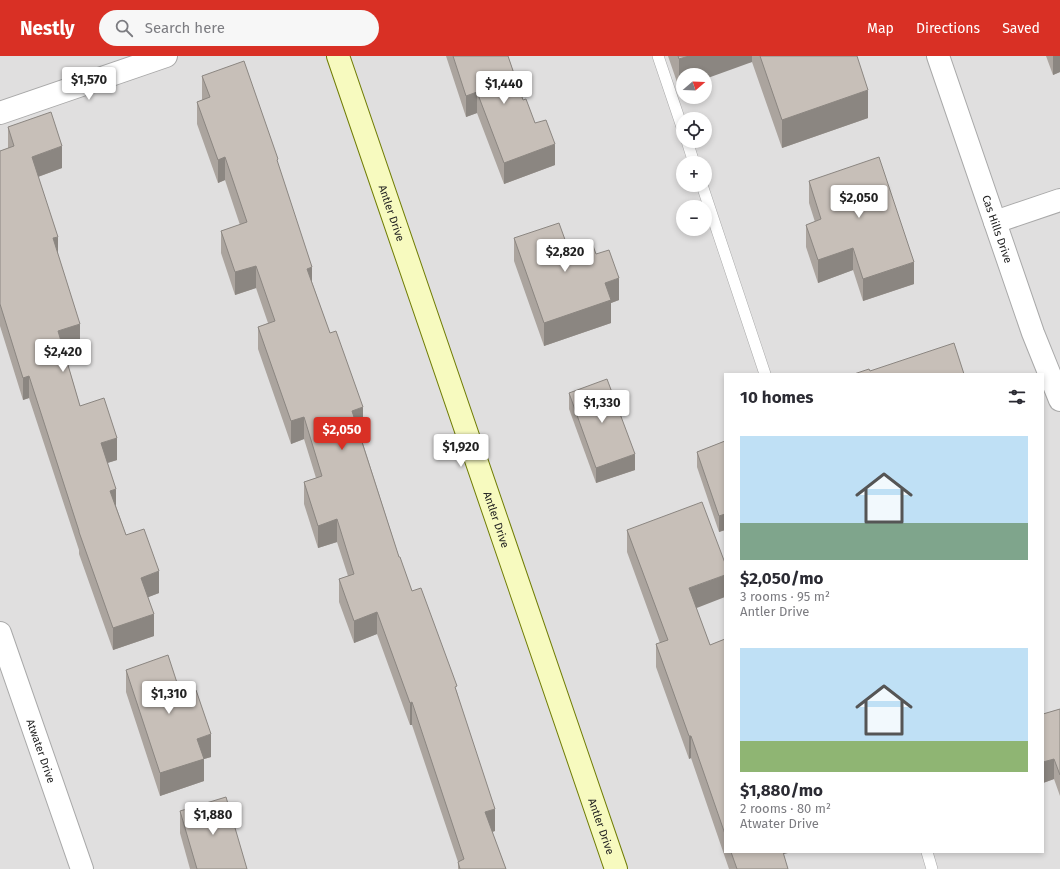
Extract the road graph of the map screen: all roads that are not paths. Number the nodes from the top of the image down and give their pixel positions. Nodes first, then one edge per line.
1 (166, 56) edge
2 (338, 56) edge
3 (658, 56) edge
4 (938, 56) edge
5 (677, 112) edge
6 (0, 113) edge
7 (704, 192) edge
8 (1060, 200) edge
9 (995, 222) junction
10 (765, 373) edge
11 (1060, 400) edge
12 (0, 633) edge
13 (927, 853) edge
14 (82, 869) edge
15 (616, 869) edge
16 (932, 869) edge

1 - 6 street
2 - 15 street, Antler Drive
3 - 5 lane
4 - 9 street, Cas Hills Drive
7 - 10 lane
8 - 9 street
9 - 11 street, Cas Hills Drive
12 - 14 street, Atwater Drive
13 - 16 lane

